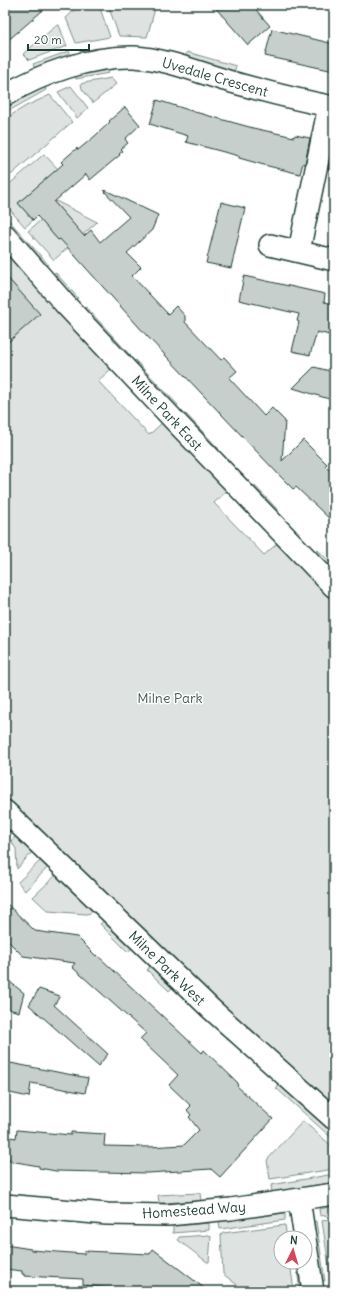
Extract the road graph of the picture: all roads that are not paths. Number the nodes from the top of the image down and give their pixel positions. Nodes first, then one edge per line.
1 (5, 95) edge
2 (332, 107) edge
3 (5, 235) edge
4 (270, 245) dead end
5 (299, 251) junction
6 (334, 260) edge
7 (334, 587) edge
8 (5, 811) edge
9 (334, 1119) edge
10 (334, 1194) edge
11 (299, 1199) junction
12 (5, 1205) edge
13 (313, 1291) edge

1 - 2 street, Uvedale Crescent
2 - 5 street
3 - 7 street, Milne Park East
4 - 5 street
5 - 6 street
8 - 9 street, Milne Park West
10 - 11 street, Homestead Way
11 - 12 street, Homestead Way
11 - 13 street

